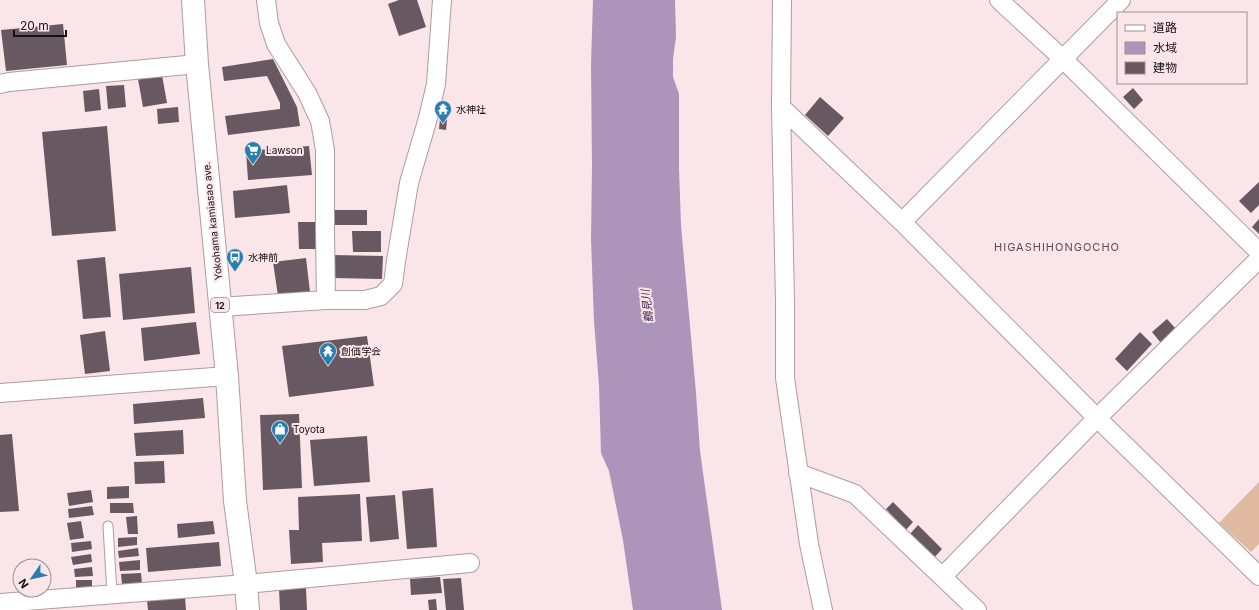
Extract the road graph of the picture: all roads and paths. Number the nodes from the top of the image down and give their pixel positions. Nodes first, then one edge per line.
1 (193, 0) edge
2 (266, 0) edge
3 (442, 0) edge
4 (782, 0) edge
5 (998, 0) edge
6 (1121, 0) edge
7 (1063, 59) junction
8 (197, 64) junction
9 (0, 84) edge
10 (781, 107) junction
11 (902, 222) junction
12 (1259, 252) edge
13 (1259, 259) edge
14 (326, 300) junction
15 (220, 307) junction
16 (226, 376) junction
17 (0, 394) edge
18 (1097, 418) junction
19 (798, 473) junction
20 (108, 526) dead end
21 (470, 563) dead end
22 (943, 576) junction
23 (1259, 576) edge
24 (246, 584) junction
25 (112, 594) junction
26 (0, 603) edge
27 (248, 610) edge
28 (823, 610) edge
29 (977, 610) edge

1 - 8 main road, Yokohama kamiasao ave. / 12
2 - 14 street
3 - 14 street
4 - 10 street
5 - 7 street
6 - 7 street
7 - 11 street
7 - 12 street
8 - 9 street
8 - 15 main road, Yokohama kamiasao ave. / 12
10 - 11 street
10 - 19 street
11 - 18 street
13 - 18 street
14 - 15 street
15 - 16 main road, Yokohama kamiasao ave. / 12
16 - 17 street
16 - 24 main road, Yokohama kamiasao ave. / 12
18 - 22 street
18 - 23 street
19 - 22 street
19 - 28 street
20 - 25 lane
21 - 24 street
22 - 29 street
24 - 25 street
24 - 27 main road, Yokohama kamiasao ave. / 12
25 - 26 street

